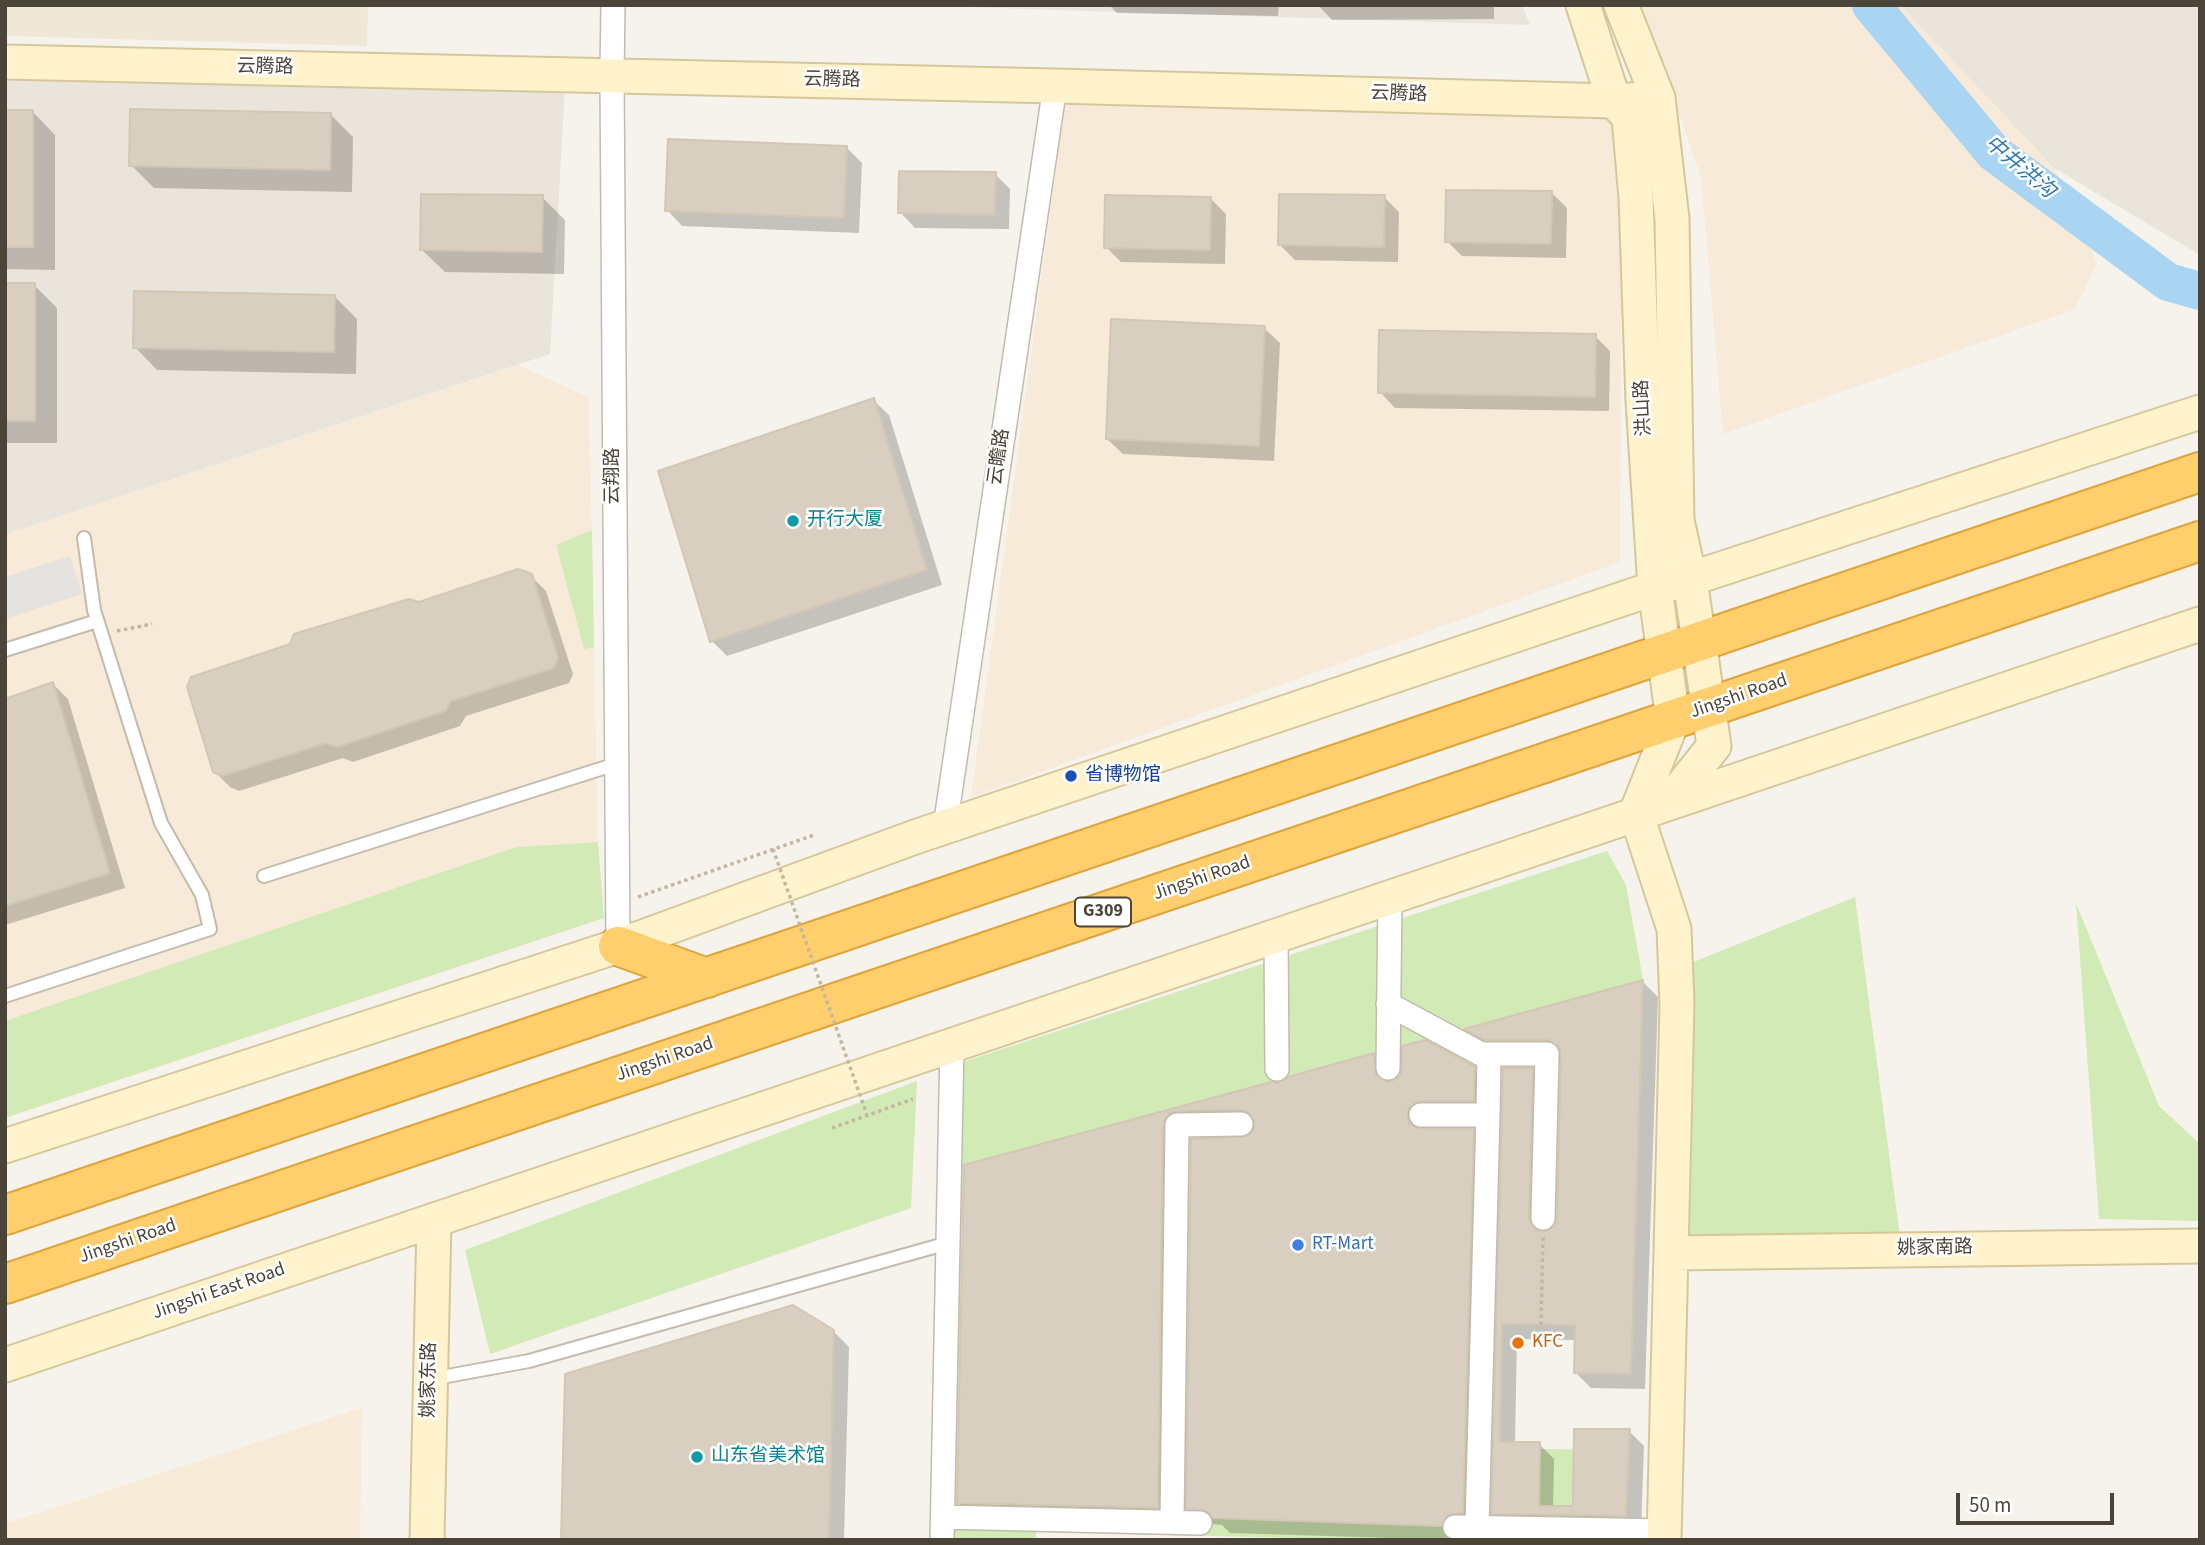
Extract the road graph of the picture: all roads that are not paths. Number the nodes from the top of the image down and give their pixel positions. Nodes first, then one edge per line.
1 (613, 5) edge
2 (1583, 5) edge
3 (1621, 5) edge
4 (5, 62) edge
5 (612, 76) junction
6 (1055, 86) junction
7 (1658, 98) junction
8 (1614, 101) junction
9 (2200, 412) edge
10 (2200, 472) edge
11 (84, 538) dead end
12 (2200, 541) edge
13 (1690, 579) junction
14 (1655, 587) junction
15 (97, 621) junction
16 (2200, 624) edge
17 (1699, 641) junction
18 (5, 650) edge
19 (1663, 653) junction
20 (1709, 707) junction
21 (1673, 720) junction
22 (616, 764) junction
23 (1670, 801) junction
24 (1636, 813) junction
25 (944, 827) junction
26 (264, 876) dead end
27 (1390, 896) junction
28 (1276, 937) junction
29 (618, 946) junction
30 (707, 978) junction
31 (5, 996) edge
32 (1388, 1004) junction
33 (952, 1045) junction
34 (1489, 1054) junction
35 (1388, 1068) dead end
36 (1277, 1069) dead end
37 (1421, 1115) dead end
38 (1488, 1115) junction
39 (1241, 1124) dead end
40 (5, 1146) edge
41 (5, 1215) edge
42 (1543, 1218) road end
43 (434, 1220) junction
44 (948, 1243) junction
45 (2200, 1246) edge
46 (1671, 1253) junction
47 (5, 1284) edge
48 (5, 1365) edge
49 (430, 1379) junction
50 (943, 1517) junction
51 (1172, 1522) junction
52 (1200, 1523) dead end
53 (1665, 1535) edge
54 (427, 1540) edge
55 (942, 1540) edge

1 - 5 street, 云翔路
2 - 8 main road, 洪山路
3 - 7 main road, 洪山路
4 - 5 main road, 云腾路
5 - 6 main road, 云腾路
5 - 22 street, 云翔路
6 - 8 main road, 云腾路
6 - 25 street, 云瞻路
7 - 8 main road, 云腾路
7 - 13 main road, 洪山路
8 - 14 main road, 洪山路
9 - 13 main road
10 - 17 highway
11 - 15 lane
12 - 20 highway, Jingshi Road / G309
13 - 14 main road
13 - 17 main road, 洪山路
14 - 19 main road, 洪山路
14 - 25 main road
15 - 18 lane
15 - 31 lane
16 - 23 main road
17 - 19 highway
17 - 20 main road, 洪山路
19 - 21 main road, 洪山路
19 - 30 highway
20 - 21 highway, Jingshi Road / G309
20 - 23 main road, 洪山路
21 - 24 main road
21 - 47 highway, Jingshi Road / G309
22 - 26 lane
22 - 29 street, 云翔路
23 - 24 main road
24 - 27 main road
24 - 46 main road
25 - 29 main road
27 - 28 main road
27 - 32 street
28 - 33 main road
28 - 36 street
29 - 30 highway
29 - 40 main road
30 - 41 highway
32 - 34 street
32 - 35 street
33 - 43 main road
33 - 44 street
34 - 38 street
34 - 42 street
37 - 38 street
38 - 53 street
39 - 51 street
43 - 48 main road, Jingshi East Road
43 - 49 main road, 姚家东路
44 - 49 lane
44 - 50 street
45 - 46 main road, 姚家南路
46 - 53 main road
49 - 54 main road, 姚家东路
50 - 51 street
50 - 55 street
51 - 52 street

